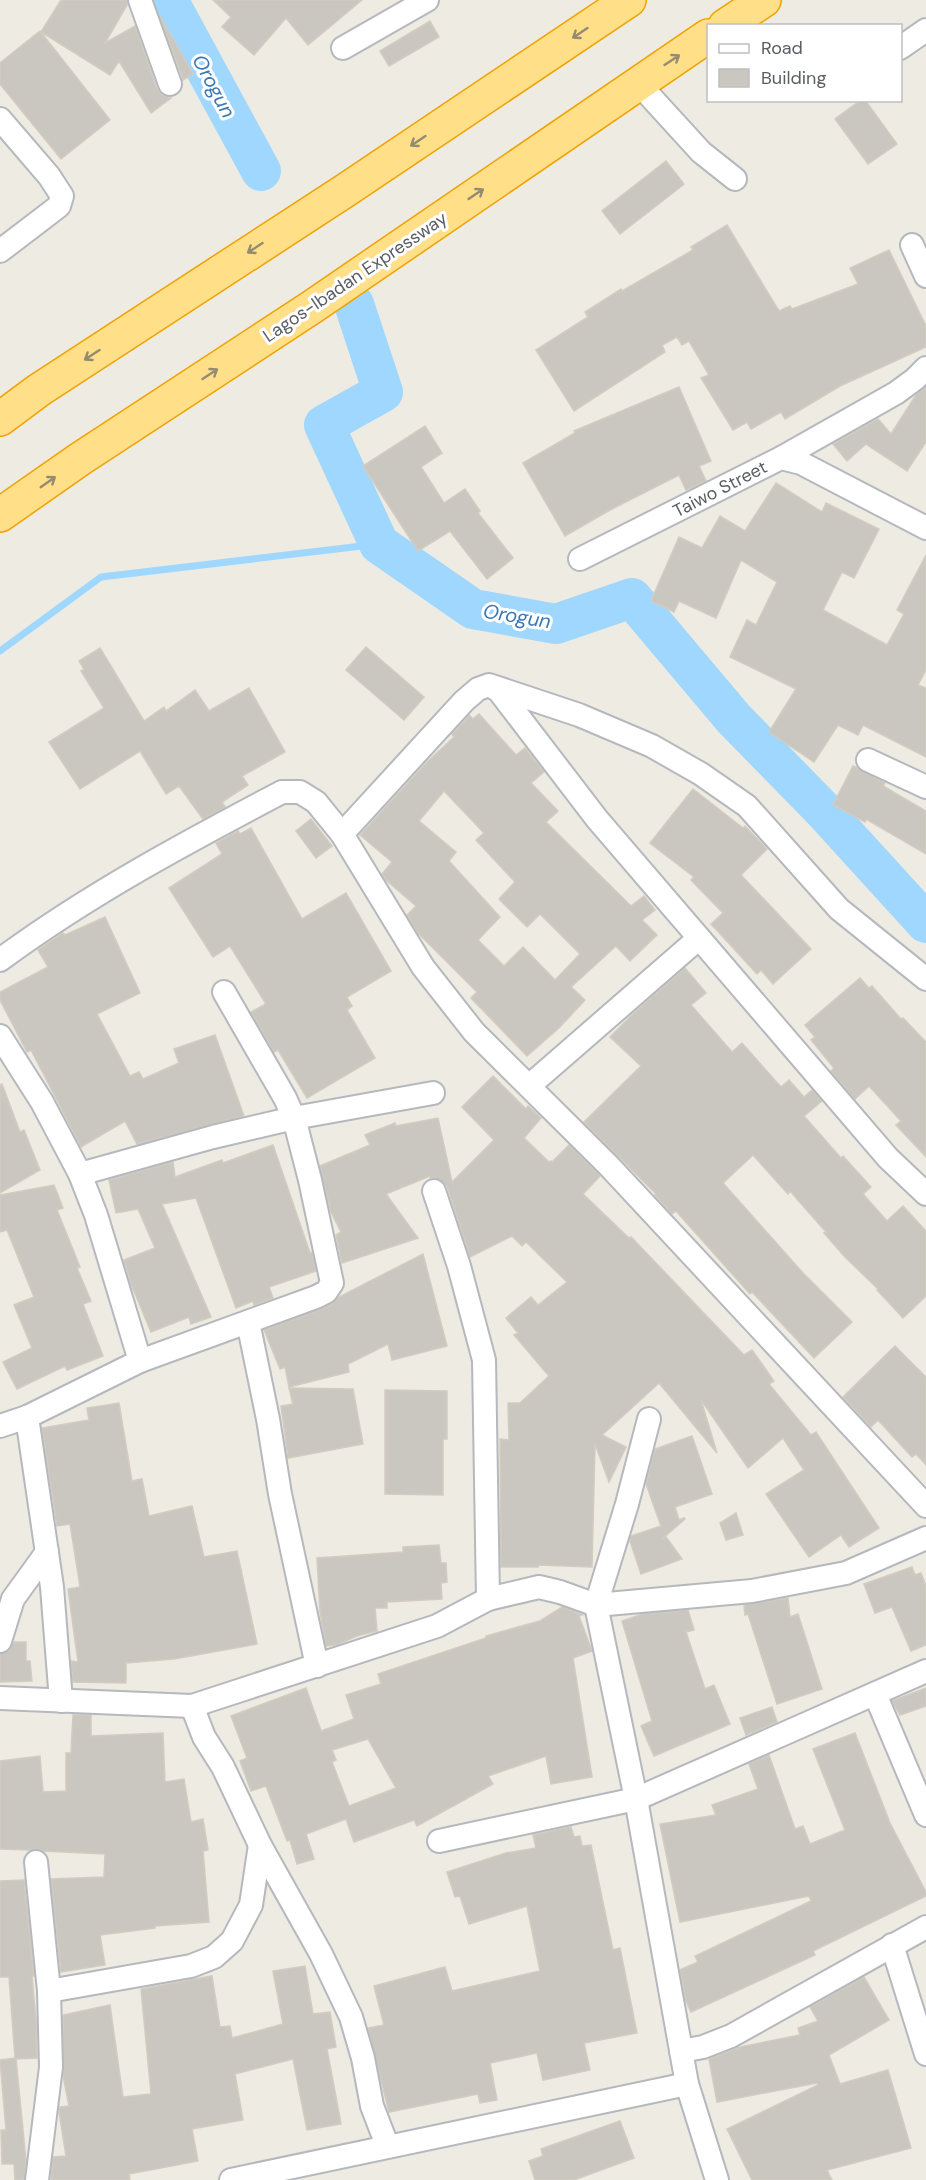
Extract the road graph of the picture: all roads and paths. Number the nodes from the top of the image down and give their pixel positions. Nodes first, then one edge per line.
1 (141, 0) edge
2 (427, 0) edge
3 (629, 0) edge
4 (764, 0) edge
5 (728, 24) edge
6 (926, 30) edge
7 (707, 37) edge
8 (902, 47) edge
9 (342, 48) dead end
10 (638, 83) junction
11 (171, 84) dead end
12 (0, 119) edge
13 (735, 179) dead end
14 (912, 244) dead end
15 (0, 251) edge
16 (926, 276) edge
17 (926, 368) edge
18 (0, 419) edge
19 (781, 458) junction
20 (0, 515) edge
21 (926, 528) edge
22 (580, 559) dead end
23 (489, 685) junction
24 (868, 760) dead end
25 (926, 787) edge
26 (342, 834) junction
27 (698, 939) junction
28 (0, 960) edge
29 (926, 979) edge
30 (224, 992) dead end
31 (0, 1036) edge
32 (529, 1086) junction
33 (433, 1094) dead end
34 (294, 1118) junction
35 (80, 1174) junction
36 (434, 1191) dead end
37 (926, 1194) edge
38 (248, 1322) junction
39 (140, 1361) junction
40 (27, 1417) junction
41 (649, 1419) dead end
42 (0, 1426) edge
43 (926, 1506) edge
44 (926, 1538) edge
45 (47, 1552) junction
46 (488, 1599) junction
47 (596, 1605) junction
48 (0, 1641) edge
49 (317, 1666) junction
50 (926, 1671) edge
51 (874, 1694) junction
52 (0, 1698) edge
53 (62, 1701) junction
54 (192, 1706) junction
55 (636, 1799) junction
56 (926, 1815) edge
57 (439, 1841) dead end
58 (260, 1845) junction
59 (36, 1862) dead end
60 (926, 1927) edge
61 (892, 1945) junction
62 (49, 1991) junction
63 (681, 2051) junction
64 (926, 2054) edge
65 (687, 2084) junction
66 (387, 2145) junction
67 (37, 2180) edge
68 (231, 2180) edge
69 (717, 2180) edge

1 - 11 street
2 - 9 street
3 -> 18 highway
4 - 5 highway
6 - 8 street
10 -> 7 highway, Lagos-Ibadan Expressway
10 - 13 street
20 -> 10 highway, Lagos-Ibadan Expressway
12 - 15 street
14 - 16 street
17 - 19 street
19 - 21 street, Taiwo Street
19 - 22 street, Taiwo Street
23 - 26 street
23 - 27 street
23 - 29 street
24 - 25 street
26 - 28 street
26 - 32 street
27 - 32 street
27 - 37 street
30 - 34 street
31 - 35 street
32 - 43 street
33 - 34 street
34 - 35 street
34 - 38 street
35 - 39 street
36 - 46 street
38 - 39 street
38 - 49 street
39 - 40 street
40 - 42 street
40 - 45 street
41 - 47 street
44 - 47 street
45 - 48 street
45 - 53 street
46 - 47 street
46 - 49 street
47 - 55 street
49 - 54 street
50 - 51 street
51 - 55 street
51 - 56 street
52 - 53 street
53 - 54 street
54 - 58 street
55 - 57 street
55 - 63 street
58 - 62 street
58 - 66 street
59 - 62 street
60 - 61 street
61 - 63 street
61 - 64 street
62 - 67 street
63 - 65 street
65 - 66 street
65 - 69 street
66 - 68 street

